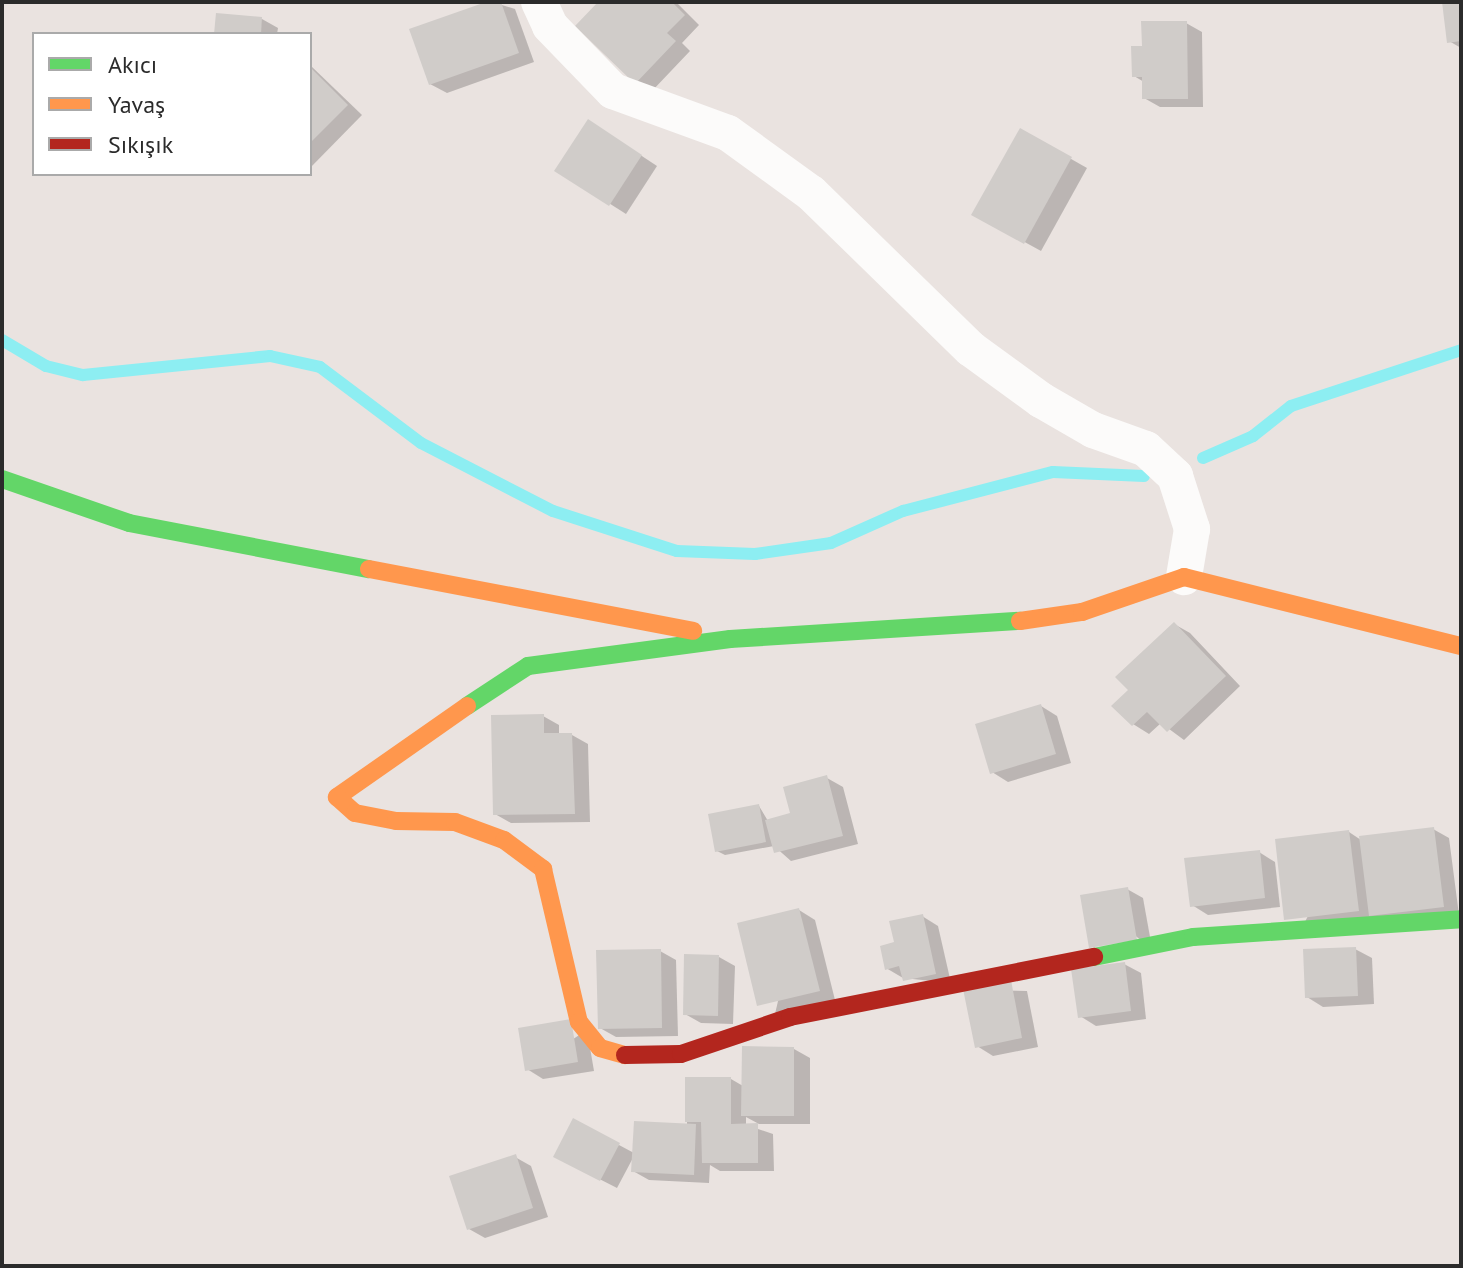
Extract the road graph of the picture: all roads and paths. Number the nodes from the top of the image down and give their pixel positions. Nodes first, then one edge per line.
1 (539, 2) edge
2 (2, 479) edge
3 (1184, 577) junction
4 (730, 639) junction
5 (1461, 646) edge
6 (1461, 919) edge

1 - 3 street
2 - 4 street
3 - 4 street
3 - 5 street
4 - 6 street

